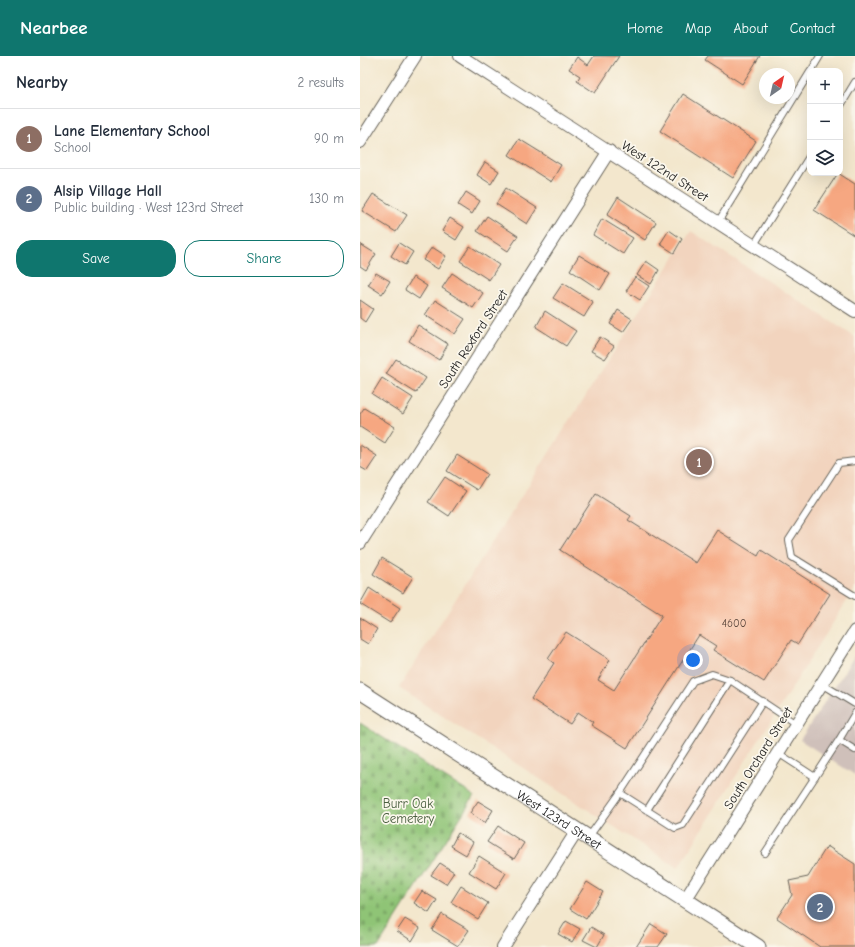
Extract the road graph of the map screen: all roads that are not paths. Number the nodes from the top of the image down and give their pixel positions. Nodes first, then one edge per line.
1 (415, 56) edge
2 (460, 56) edge
3 (820, 56) edge
4 (812, 68) edge
5 (807, 77) edge
6 (855, 82) edge
7 (842, 104) edge
8 (360, 142) edge
9 (609, 152) junction
10 (807, 160) edge
11 (718, 222) junction
12 (754, 245) junction
13 (855, 311) edge
14 (855, 461) edge
15 (360, 543) edge
16 (855, 596) edge
17 (855, 631) edge
18 (730, 680) junction
19 (822, 684) junction
20 (360, 691) edge
21 (762, 701) junction
22 (855, 704) edge
23 (855, 713) edge
24 (796, 724) junction
25 (839, 740) junction
26 (855, 750) edge
27 (778, 753) junction
28 (815, 777) junction
29 (620, 793) junction
30 (647, 810) junction
31 (583, 834) junction
32 (765, 852) dead end
33 (685, 900) junction
34 (503, 947) edge
35 (758, 947) edge

1 - 8 street
2 - 9 street, West 122nd Street
3 - 4 lane
5 - 11 lane
6 - 7 lane
9 - 11 street, West 122nd Street
9 - 15 street, South Rexford Street
10 - 12 lane
11 - 12 street, West 122nd Street
12 - 13 street, West 122nd Street
14 - 16 lane
17 - 19 street, South Orchard Street
18 - 21 lane
18 - 29 lane
18 - 30 lane
19 - 22 lane
19 - 24 street, South Orchard Street
20 - 31 street, West 123rd Street
21 - 24 lane
21 - 30 lane
23 - 25 lane
24 - 27 street, South Orchard Street
25 - 26 lane
25 - 28 lane
27 - 28 lane
27 - 33 street, South Orchard Street
28 - 32 lane
29 - 30 lane
29 - 31 lane
31 - 33 street, West 123rd Street
31 - 34 street
33 - 35 street, West 123rd Street

